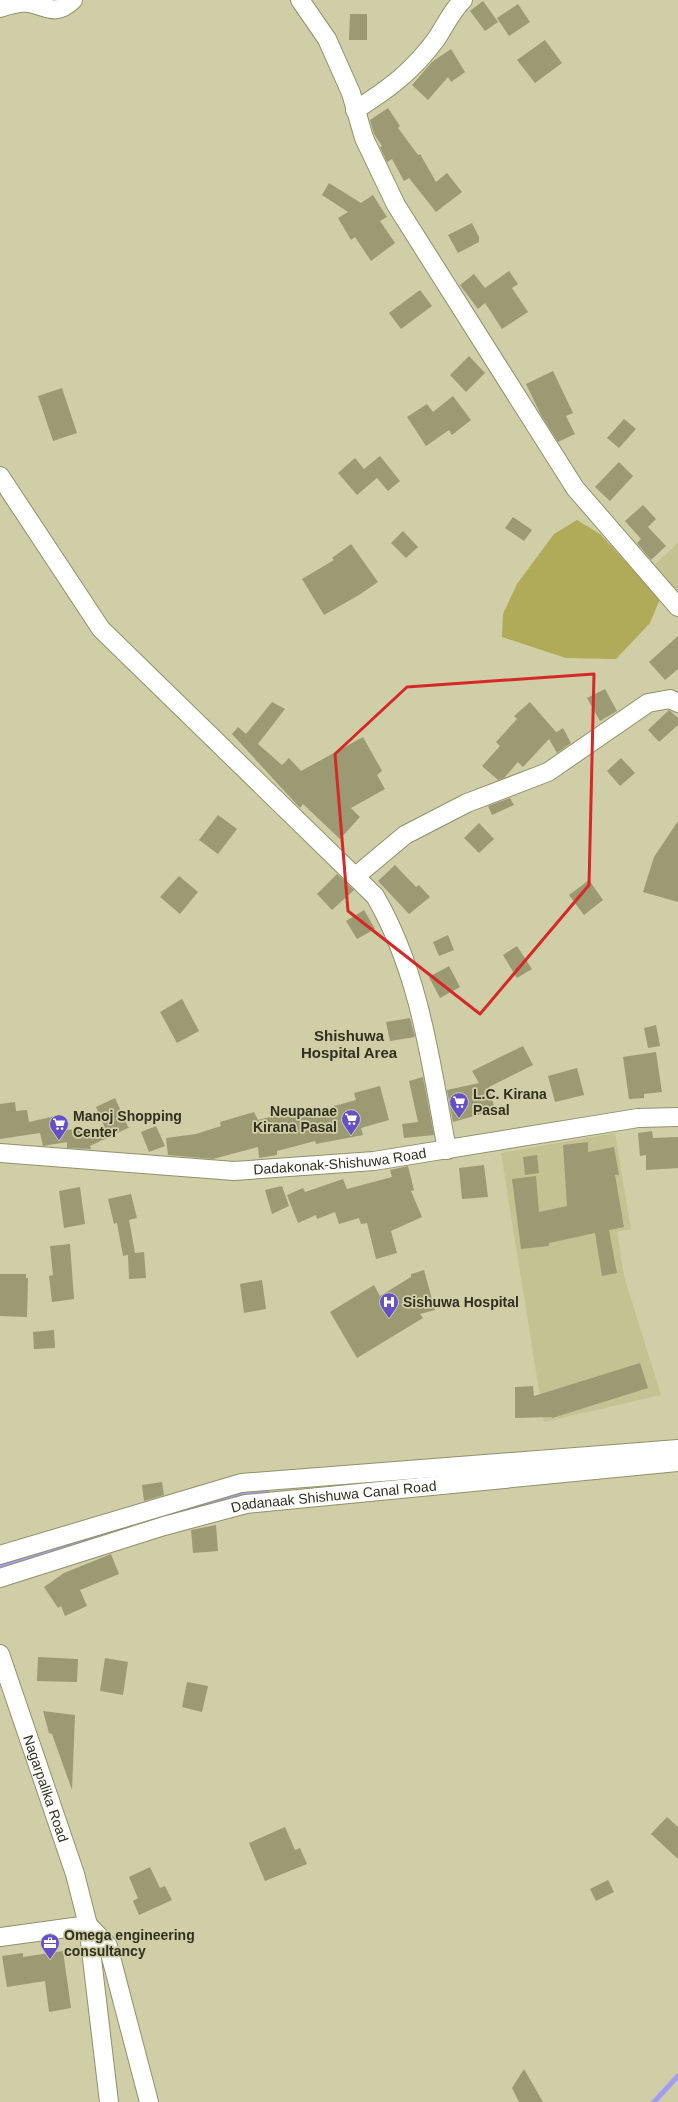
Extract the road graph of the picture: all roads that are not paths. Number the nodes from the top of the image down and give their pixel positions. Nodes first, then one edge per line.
1 (73, 0) edge
2 (300, 0) edge
3 (462, 0) edge
4 (0, 8) edge
5 (355, 110) junction
6 (0, 476) edge
7 (678, 608) edge
8 (678, 704) edge
9 (356, 876) junction
10 (678, 1117) edge
11 (447, 1150) junction
12 (0, 1153) edge
13 (678, 1449) edge
14 (678, 1462) edge
15 (0, 1555) edge
16 (0, 1578) edge
17 (0, 1654) edge
18 (88, 1925) junction
19 (0, 1937) edge
20 (109, 2102) edge
21 (149, 2102) edge

1 - 4 street
2 - 5 street
3 - 5 street
5 - 7 street
6 - 9 street
8 - 9 street
9 - 11 street
10 - 11 street, Dadakonak-Shishuwa Road
11 - 12 street, Dadakonak-Shishuwa Road
13 - 15 street, Dadanaak Shishuwa Canal Road
14 - 16 street, Dadanaak Shishuwa Canal Road
17 - 18 street, Nagarpalika Road
18 - 19 street
18 - 20 street, Nagarpalika Road
18 - 21 street, Nagarpalika Road

